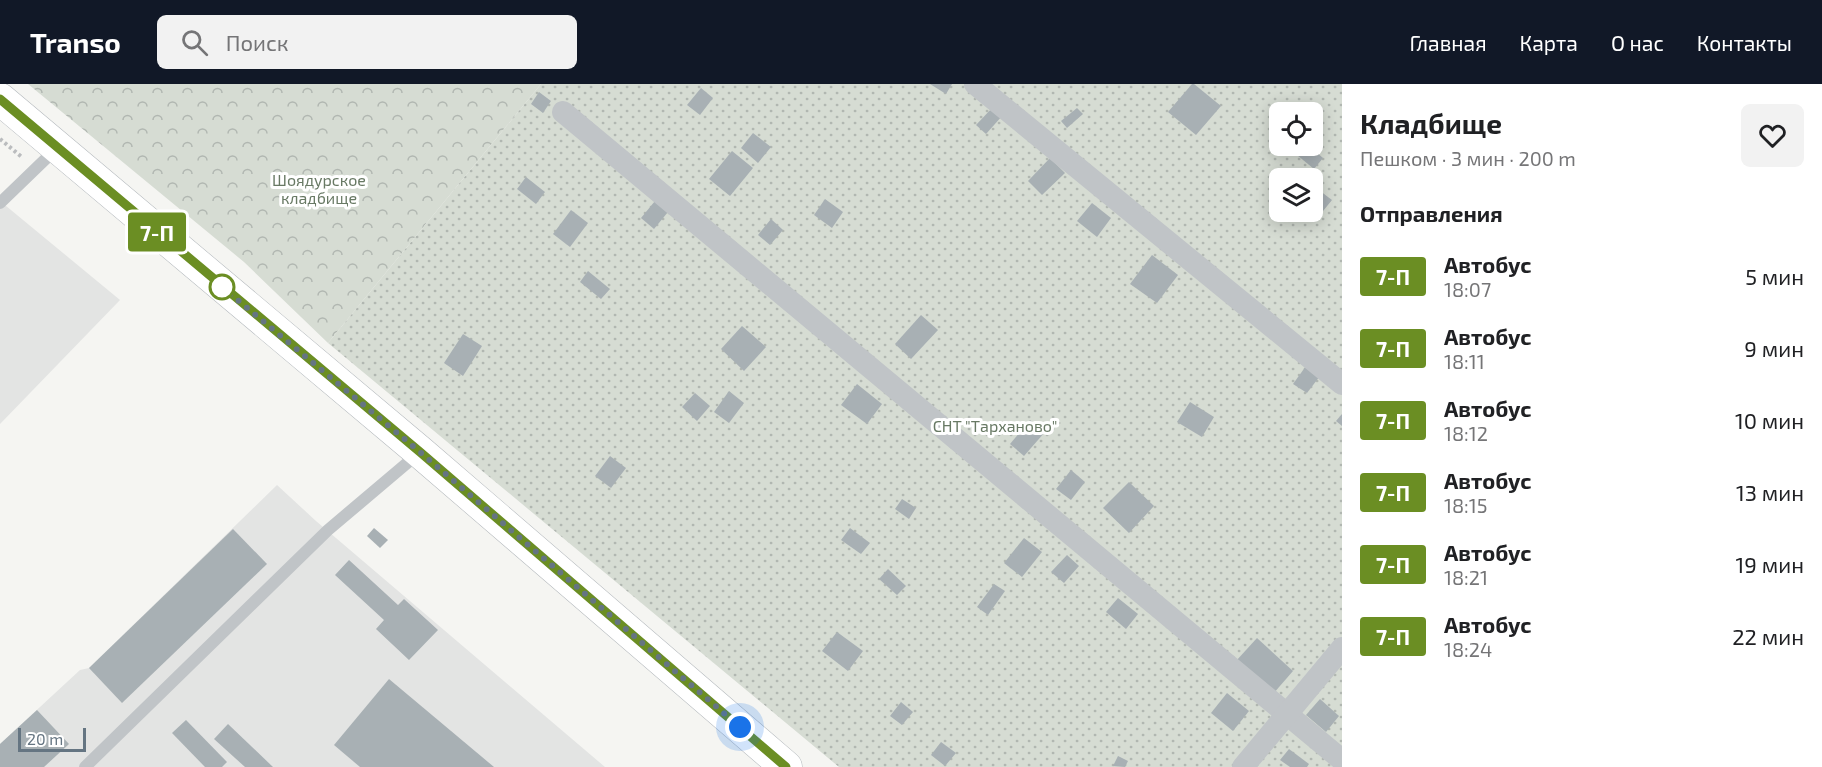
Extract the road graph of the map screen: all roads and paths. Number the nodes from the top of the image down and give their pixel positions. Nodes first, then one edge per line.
1 (975, 84) edge
2 (0, 99) edge
3 (563, 112) dead end
4 (0, 139) edge
5 (47, 159) junction
6 (0, 203) edge
7 (1342, 384) edge
8 (420, 452) junction
9 (1342, 648) edge
10 (1287, 714) junction
11 (1342, 760) edge
12 (776, 764) edge
13 (85, 767) edge
14 (1243, 767) edge

1 - 7 street
2 - 5 main road
3 - 10 street
4 - 5 path
5 - 6 lane
5 - 8 main road
8 - 12 main road
8 - 13 lane
9 - 10 street
10 - 11 street
10 - 14 street

